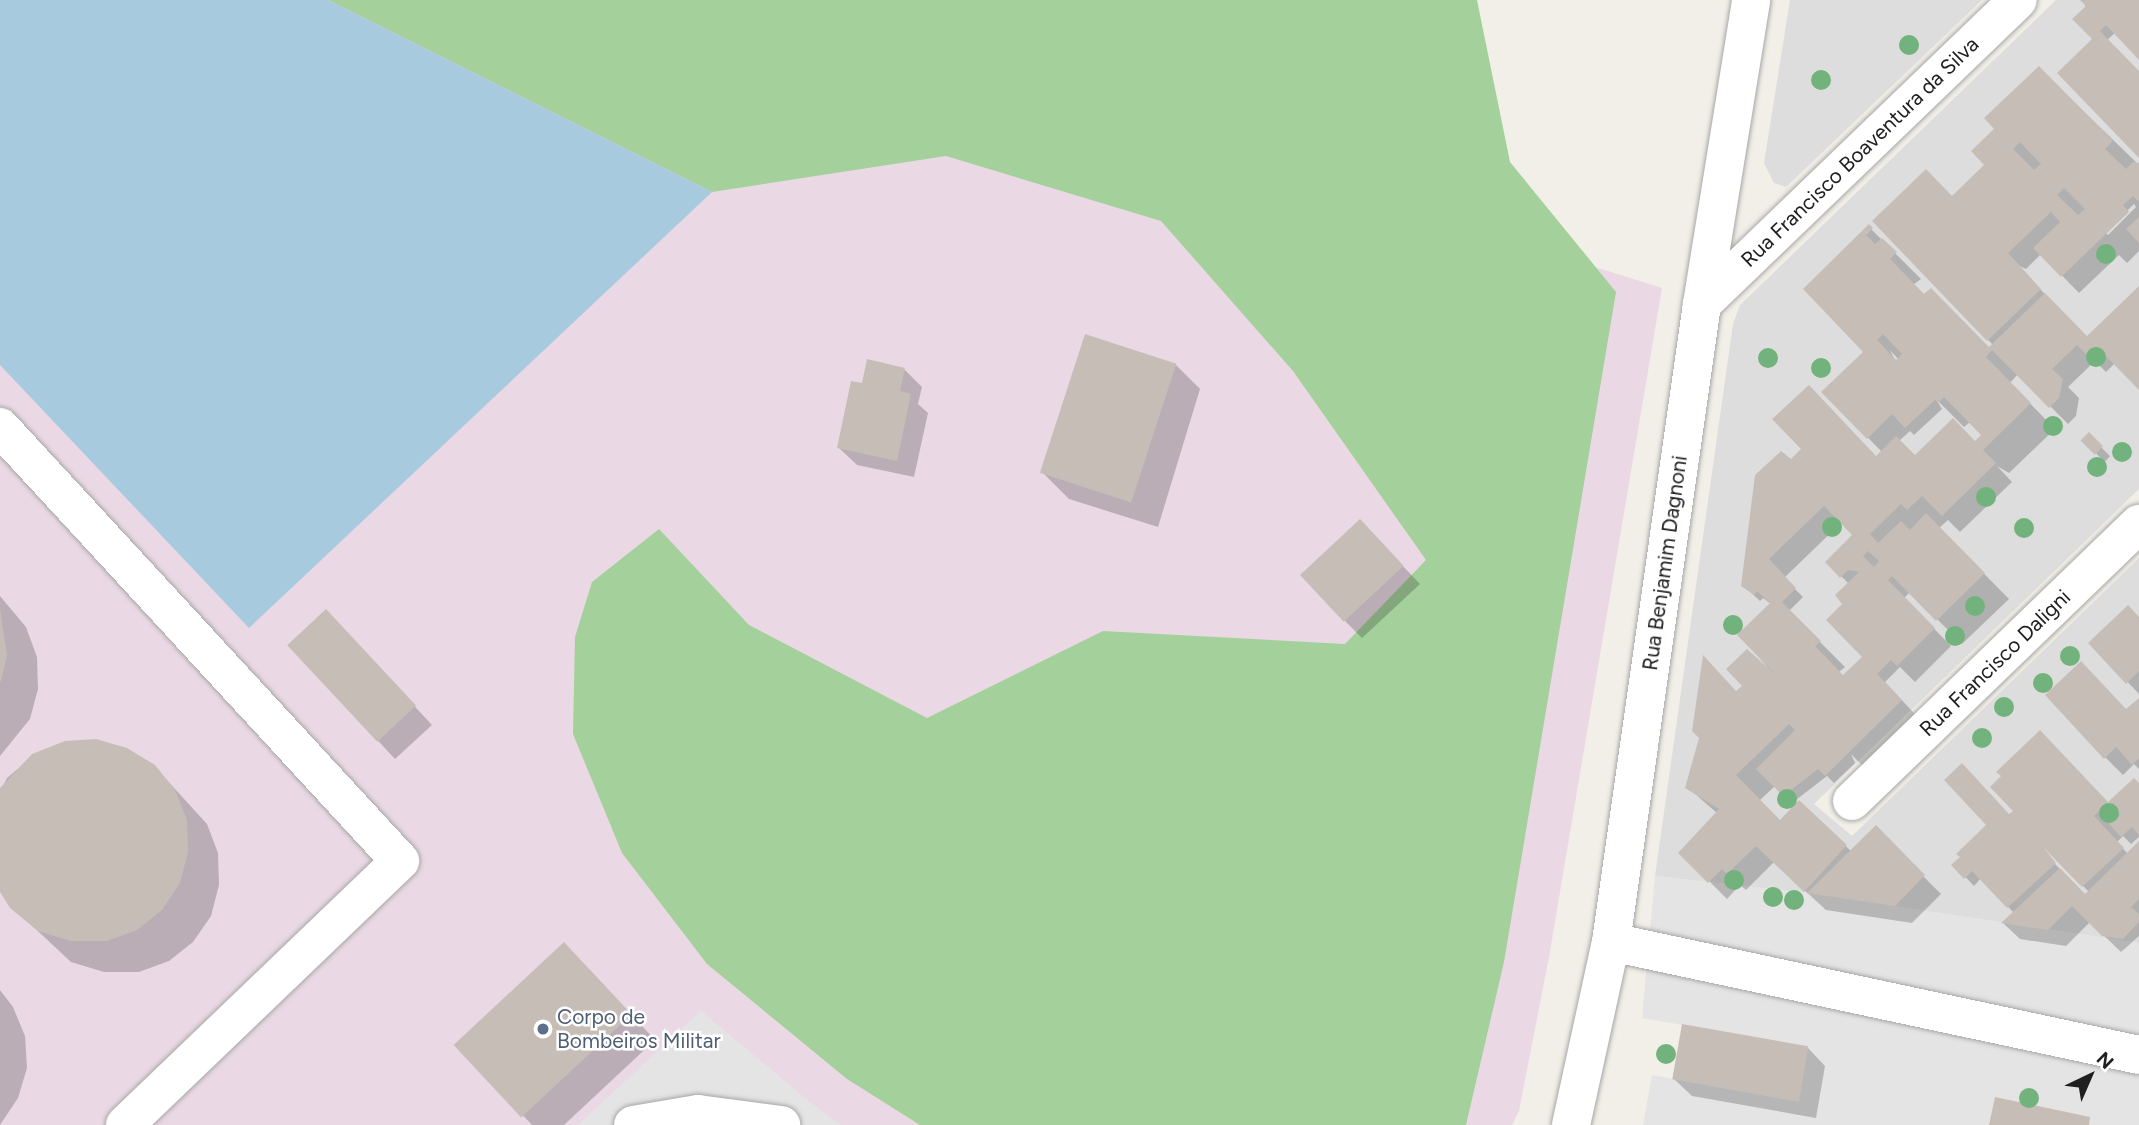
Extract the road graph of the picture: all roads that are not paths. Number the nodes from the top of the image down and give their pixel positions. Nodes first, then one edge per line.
1 (1751, 0) edge
2 (2018, 0) edge
3 (1702, 304) junction
4 (0, 427) edge
5 (2139, 524) edge
6 (1852, 801) dead end
7 (1611, 942) junction
8 (2139, 1055) edge
9 (125, 1125) edge
10 (633, 1125) edge
11 (781, 1125) edge
12 (1571, 1125) edge

1 - 3 street, Rua Benjamim Dagnoni
2 - 3 street, Rua Francisco Boaventura da Silva
3 - 7 street, Rua Benjamim Dagnoni
4 - 9 street
5 - 6 street, Rua Francisco Daligni
7 - 8 street
7 - 12 street, Rua Benjamim Dagnoni
10 - 11 street

